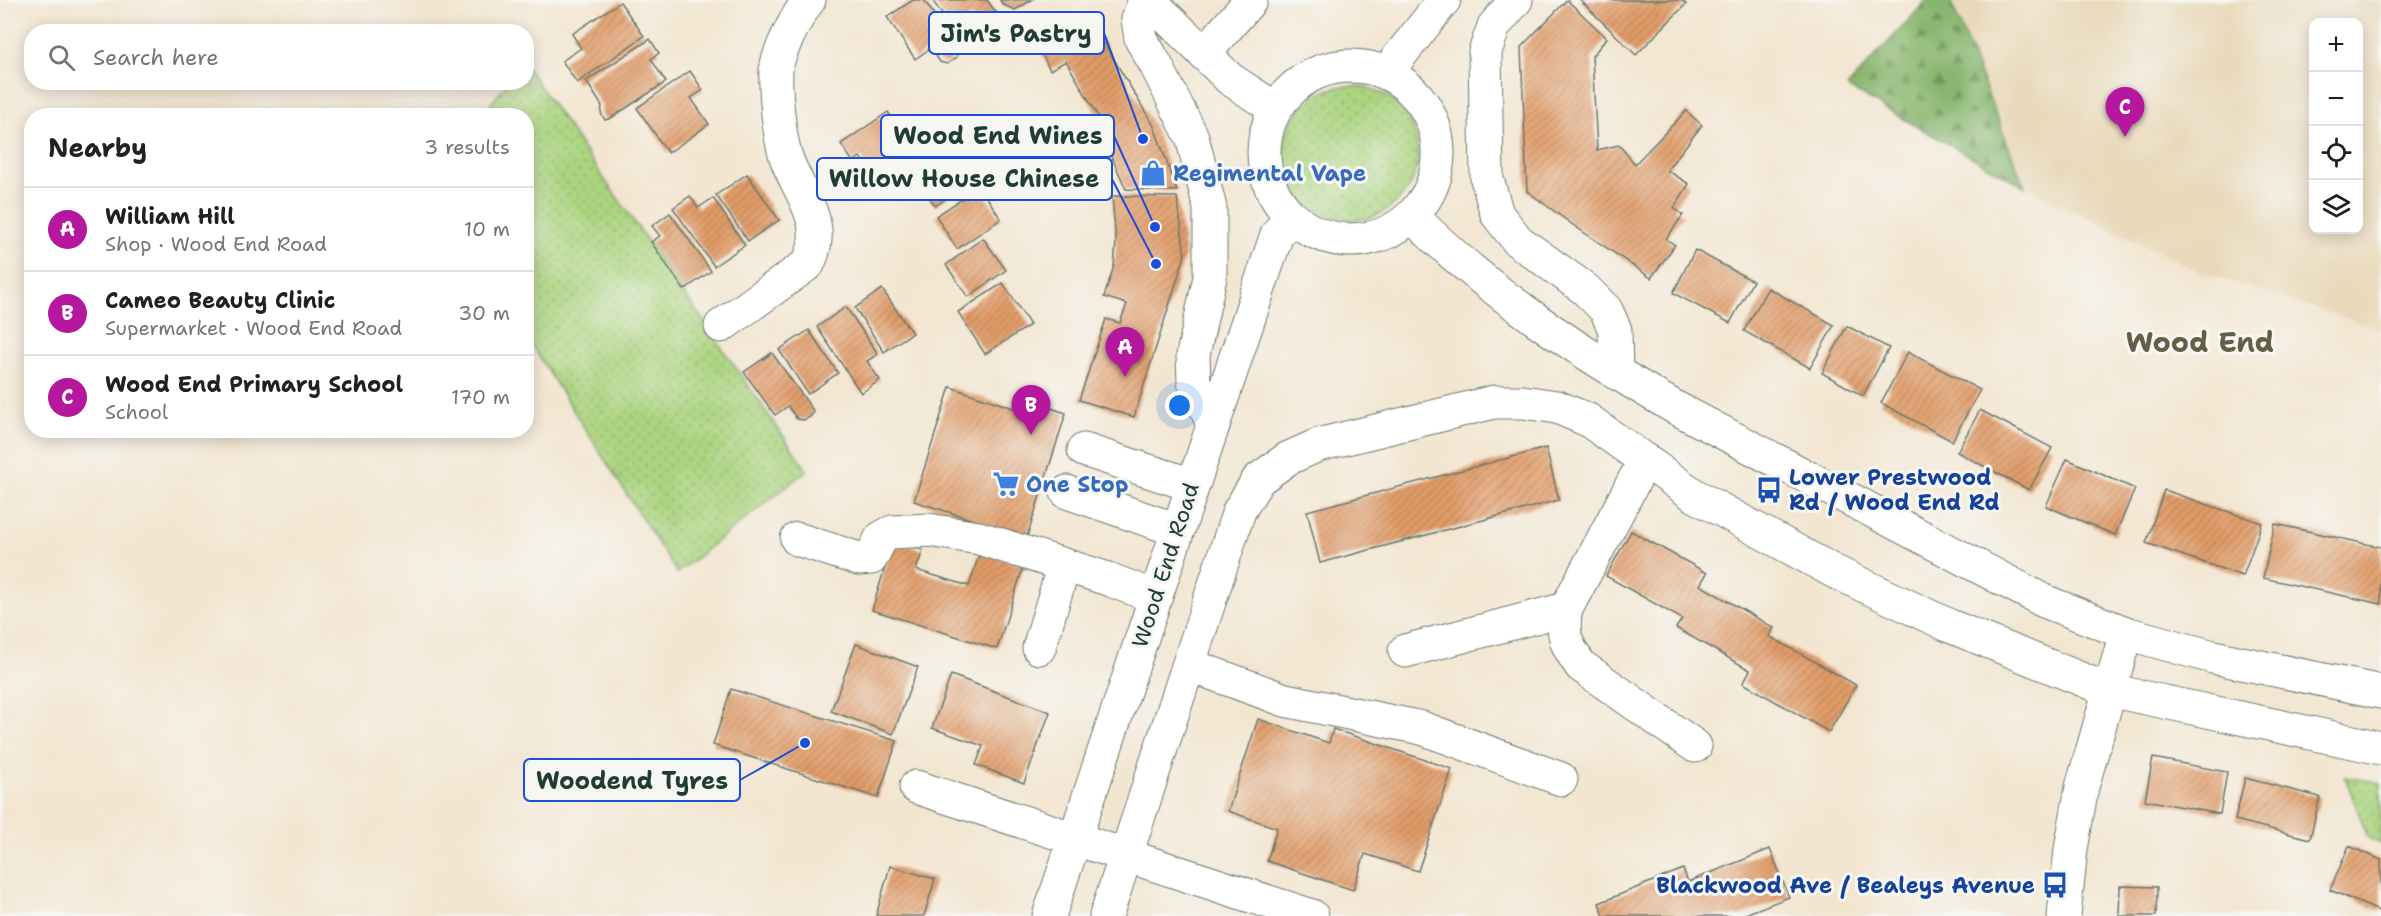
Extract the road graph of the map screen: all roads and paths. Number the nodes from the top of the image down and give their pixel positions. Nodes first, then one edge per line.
1 (809, 0) edge
2 (1147, 0) edge
3 (1251, 0) edge
4 (1444, 0) edge
5 (1516, 0) edge
6 (1204, 54) junction
7 (1387, 72) junction
8 (1274, 108) junction
9 (1412, 216) junction
10 (1290, 218) junction
11 (721, 326) dead end
12 (1616, 373) junction
13 (1213, 424) junction
14 (1084, 450) dead end
15 (1645, 460) junction
16 (1192, 485) junction
17 (1067, 492) dead end
18 (1177, 530) junction
19 (797, 539) dead end
20 (1064, 565) junction
21 (1155, 597) junction
22 (1566, 609) junction
23 (2126, 633) junction
24 (1039, 648) dead end
25 (1405, 651) dead end
26 (1189, 665) junction
27 (2108, 690) junction
28 (2381, 692) edge
29 (1695, 746) dead end
30 (2381, 748) edge
31 (1561, 779) dead end
32 (916, 787) dead end
33 (1074, 838) junction
34 (1126, 855) junction
35 (1049, 916) edge
36 (1106, 916) edge
37 (1312, 916) edge
38 (2064, 916) edge

1 - 11 street
2 - 6 street
2 - 13 street
3 - 6 street
4 - 7 street
5 - 12 street
6 - 8 street
7 - 8 street
7 - 9 street
8 - 10 street
9 - 10 street
9 - 12 street
10 - 13 street, Wood End Road
12 - 23 street
13 - 16 street, Wood End Road
14 - 16 street
15 - 22 street
15 - 26 street
15 - 27 street
16 - 18 street, Wood End Road
17 - 18 street
18 - 21 street, Wood End Road
19 - 20 street
20 - 21 street
20 - 24 street
21 - 33 street, Wood End Road
22 - 25 street
22 - 29 street
23 - 27 street
23 - 28 street
26 - 31 street
26 - 34 street
27 - 30 street
27 - 38 street
32 - 33 street
33 - 34 street
33 - 35 street, Wood End Road
34 - 36 street
34 - 37 street

